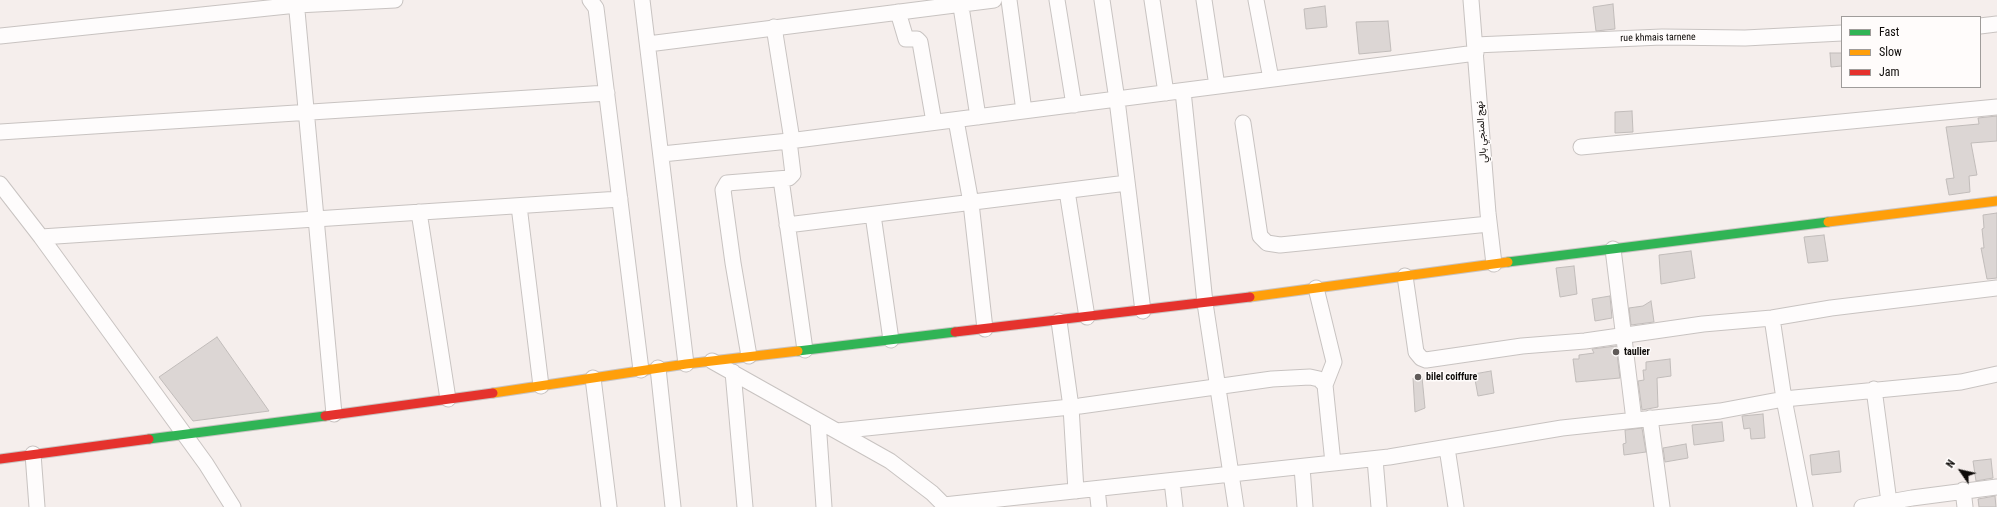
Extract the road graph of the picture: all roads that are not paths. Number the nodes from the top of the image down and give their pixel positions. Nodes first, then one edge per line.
1 (395, 0) edge
2 (590, 0) edge
3 (642, 0) edge
4 (994, 0) edge
5 (1009, 0) edge
6 (1057, 0) edge
7 (1102, 0) edge
8 (1152, 0) edge
9 (1204, 0) edge
10 (1256, 0) edge
11 (1471, 0) edge
12 (961, 2) edge
13 (296, 3) edge
14 (898, 12) junction
15 (1997, 24) edge
16 (1981, 26) edge
17 (774, 27) junction
18 (1841, 33) edge
19 (0, 36) edge
20 (648, 44) junction
21 (1475, 49) junction
22 (1271, 79) junction
23 (1217, 86) junction
24 (1183, 91) junction
25 (607, 93) junction
26 (1166, 93) junction
27 (1117, 100) junction
28 (1074, 105) junction
29 (1997, 107) edge
30 (306, 111) junction
31 (1024, 111) junction
32 (978, 117) junction
33 (956, 120) junction
34 (934, 122) junction
35 (1243, 123) dead end
36 (0, 132) edge
37 (791, 140) junction
38 (1581, 147) dead end
39 (662, 154) junction
40 (781, 179) junction
41 (1127, 183) junction
42 (0, 184) edge
43 (1068, 191) junction
44 (620, 199) junction
45 (1997, 201) edge
46 (971, 203) junction
47 (519, 206) junction
48 (419, 212) junction
49 (873, 215) junction
50 (316, 219) junction
51 (1489, 224) junction
52 (787, 225) junction
53 (41, 237) junction
54 (1613, 249) junction
55 (1494, 264) junction
56 (1404, 276) junction
57 (1316, 288) junction
58 (1997, 288) edge
59 (1205, 303) junction
60 (1143, 311) junction
61 (1087, 317) junction
62 (1772, 318) junction
63 (1059, 321) junction
64 (985, 329) junction
65 (1625, 335) junction
66 (891, 340) junction
67 (805, 350) junction
68 (749, 356) junction
69 (712, 361) junction
70 (686, 364) junction
71 (658, 368) junction
72 (641, 370) junction
73 (733, 372) junction
74 (1997, 374) edge
75 (592, 378) junction
76 (1325, 385) junction
77 (541, 386) junction
78 (1219, 387) junction
79 (1874, 389) junction
80 (448, 399) junction
81 (1784, 399) junction
82 (1071, 407) junction
83 (334, 414) junction
84 (1650, 418) junction
85 (818, 420) junction
86 (1634, 420) junction
87 (837, 431) junction
88 (182, 434) junction
89 (1447, 448) junction
90 (33, 454) junction
91 (0, 459) edge
92 (1375, 459) junction
93 (1333, 463) junction
94 (1302, 467) junction
95 (1231, 474) junction
96 (1172, 481) junction
97 (1997, 487) edge
98 (1097, 489) junction
99 (1962, 490) junction
100 (1076, 491) junction
101 (1889, 502) junction
102 (945, 506) edge
103 (37, 507) edge
104 (233, 507) edge
105 (609, 507) edge
106 (673, 507) edge
107 (745, 507) edge
108 (824, 507) edge
109 (1099, 507) edge
110 (1175, 507) edge
111 (1236, 507) edge
112 (1305, 507) edge
113 (1379, 507) edge
114 (1456, 507) edge
115 (1662, 507) edge
116 (1805, 507) edge
117 (1862, 507) edge
118 (1965, 507) edge

1 - 13 street
2 - 25 street
3 - 20 street
4 - 12 street
5 - 31 street
6 - 28 street
7 - 27 street
8 - 26 street
9 - 23 street
10 - 22 street
11 - 21 street, نهج المنجي بالي
12 - 14 street
12 - 32 street
13 - 19 street
13 - 30 street
14 - 17 street
14 - 34 street
15 - 16 street
17 - 20 street
17 - 37 street
18 - 21 street, rue khmais tarnene
20 - 39 street
21 - 22 street, rue khmais tarnene
21 - 51 street, نهج المنجي بالي
22 - 23 street, rue khmais tarnene
23 - 24 street, rue khmais tarnene
24 - 26 street, rue khmais tarnene
24 - 59 street
25 - 30 street
25 - 44 street
26 - 27 street, rue khmais tarnene
27 - 28 street, rue khmais tarnene
27 - 41 street
28 - 31 street, rue khmais tarnene
29 - 38 street
30 - 36 street
30 - 50 street
31 - 32 street, rue khmais tarnene
32 - 33 street, rue khmais tarnene
33 - 34 street, rue khmais tarnene
33 - 46 street
34 - 37 street, rue khmais tarnene
35 - 51 street
37 - 39 street, rue khmais tarnene
37 - 40 street
39 - 70 street
40 - 52 street
40 - 68 street
41 - 43 street
41 - 60 street
42 - 53 street
43 - 46 street
43 - 61 street
44 - 47 street
44 - 72 street
45 - 54 street
46 - 49 street
46 - 64 street
47 - 48 street
47 - 77 street
48 - 50 street
48 - 80 street
49 - 52 street
49 - 66 street
50 - 53 street
50 - 83 street
51 - 55 street, نهج المنجي بالي
52 - 67 street
53 - 88 street
54 - 55 street
54 - 65 street
55 - 56 street
56 - 57 street
56 - 65 street
57 - 59 street
57 - 76 street
58 - 62 street
59 - 60 street
59 - 78 street
60 - 61 street
61 - 63 street
62 - 65 street
62 - 81 street
63 - 64 street
63 - 82 street
64 - 66 street
65 - 86 street
66 - 67 street
67 - 68 street
68 - 69 street
69 - 70 street
69 - 73 street
70 - 71 street
71 - 72 street
71 - 106 street
72 - 75 street
73 - 85 street
73 - 107 street
74 - 79 street
75 - 77 street
75 - 105 street
76 - 78 street
76 - 93 street
77 - 80 street
78 - 82 street
78 - 95 street
79 - 81 street
79 - 101 street
80 - 83 street
81 - 84 street
81 - 116 street
82 - 87 street
82 - 100 street
83 - 88 street
84 - 86 street
84 - 115 street
85 - 87 street
85 - 108 street
86 - 89 street
87 - 102 street
88 - 90 street
88 - 104 street
89 - 92 street
89 - 114 street
90 - 91 street
90 - 103 street
92 - 93 street
92 - 113 street
93 - 94 street
94 - 95 street
94 - 112 street
95 - 96 street
95 - 111 street
96 - 98 street
96 - 110 street
97 - 99 street
98 - 100 street
98 - 109 street
99 - 101 street
99 - 118 street
100 - 102 street
101 - 117 street

